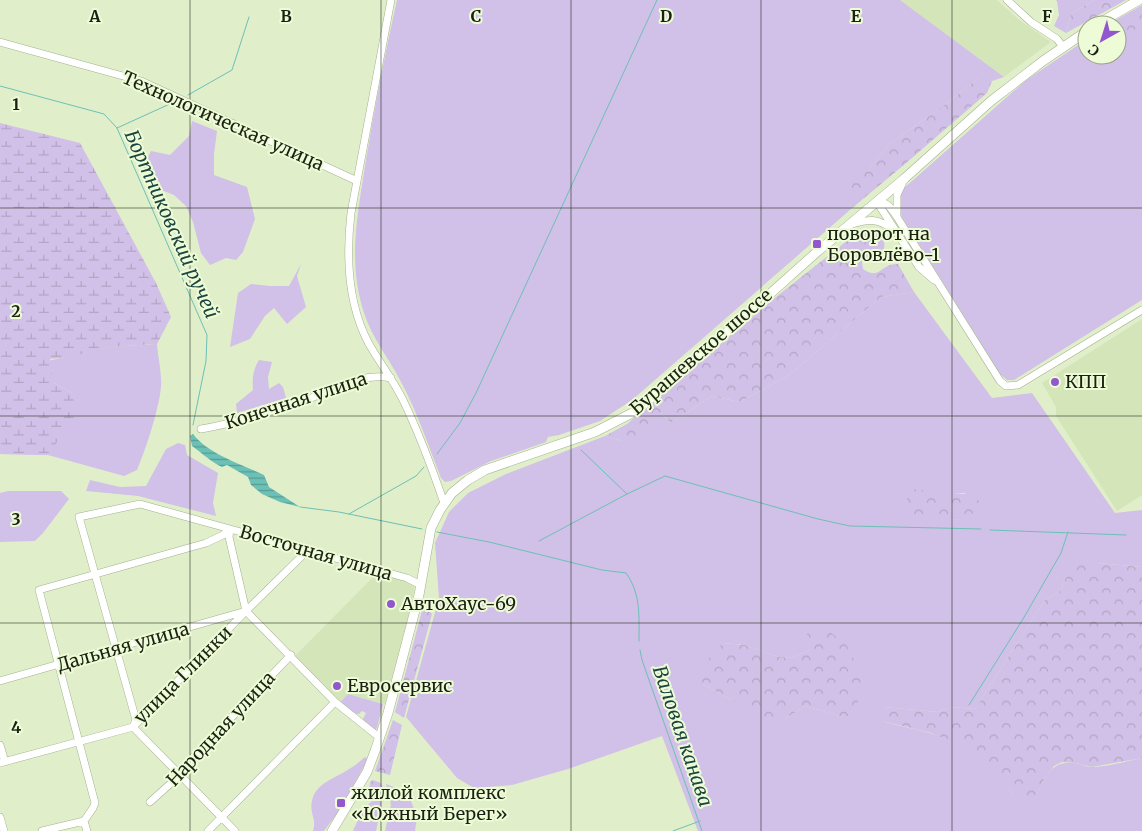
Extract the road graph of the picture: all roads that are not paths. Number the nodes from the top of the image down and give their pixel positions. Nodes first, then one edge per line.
1 (391, 0) edge
2 (1007, 0) edge
3 (1139, 0) edge
4 (1113, 15) edge
5 (1077, 38) edge
6 (0, 42) edge
7 (1063, 47) junction
8 (905, 178) junction
9 (357, 181) junction
10 (878, 202) junction
11 (897, 217) junction
12 (851, 224) junction
13 (895, 230) junction
14 (940, 286) junction
15 (1142, 310) edge
16 (391, 378) junction
17 (201, 429) dead end
18 (444, 503) junction
19 (230, 529) junction
20 (308, 550) junction
21 (96, 575) junction
22 (421, 585) junction
23 (246, 611) junction
24 (116, 650) junction
25 (291, 656) junction
26 (60, 665) junction
27 (0, 681) edge
28 (335, 702) junction
29 (133, 727) junction
30 (380, 738) junction
31 (79, 741) junction
32 (0, 745) edge
33 (2, 762) edge
34 (180, 775) junction
35 (150, 802) dead end
36 (0, 816) edge
37 (221, 817) junction
38 (84, 821) junction
39 (4, 831) edge
40 (42, 831) edge
41 (87, 831) edge
42 (208, 831) edge
43 (235, 831) edge
44 (332, 831) edge

1 - 9 street
2 - 7 street
3 - 4 main road
5 - 7 main road, Бурашевское шоссе
6 - 9 street, Технологическая улица
7 - 8 main road, Бурашевское шоссе
8 - 10 main road, Бурашевское шоссе
8 - 11 street
9 - 16 street
10 - 11 street
10 - 12 main road, Бурашевское шоссе
10 - 13 street
11 - 14 street
12 - 13 street
12 - 18 main road, Бурашевское шоссе
13 - 14 street
14 - 15 street
16 - 17 street, Конечная улица
16 - 18 street
18 - 22 main road, Бурашевское шоссе
19 - 20 street, Восточная улица
19 - 21 street, Восточная улица
19 - 21 street
19 - 23 street, улица Глинки
20 - 22 street, Восточная улица
20 - 23 street, улица Глинки
21 - 24 street
21 - 26 street, Восточная улица
22 - 30 main road, Бурашевское шоссе
23 - 24 street, Дальняя улица
23 - 25 street
23 - 29 street, улица Глинки
24 - 26 street, Дальняя улица
24 - 29 street
25 - 28 street
25 - 34 street, Народная улица
26 - 27 street, Дальняя улица
26 - 31 street
28 - 30 street
28 - 37 street
29 - 31 street, улица Глинки
29 - 34 street
30 - 44 main road, Бурашевское шоссе
31 - 33 street, улица Глинки
31 - 38 street
32 - 33 street
34 - 35 street, Народная улица
34 - 37 street
36 - 39 street
37 - 42 street
37 - 43 street
38 - 40 street
38 - 41 street

